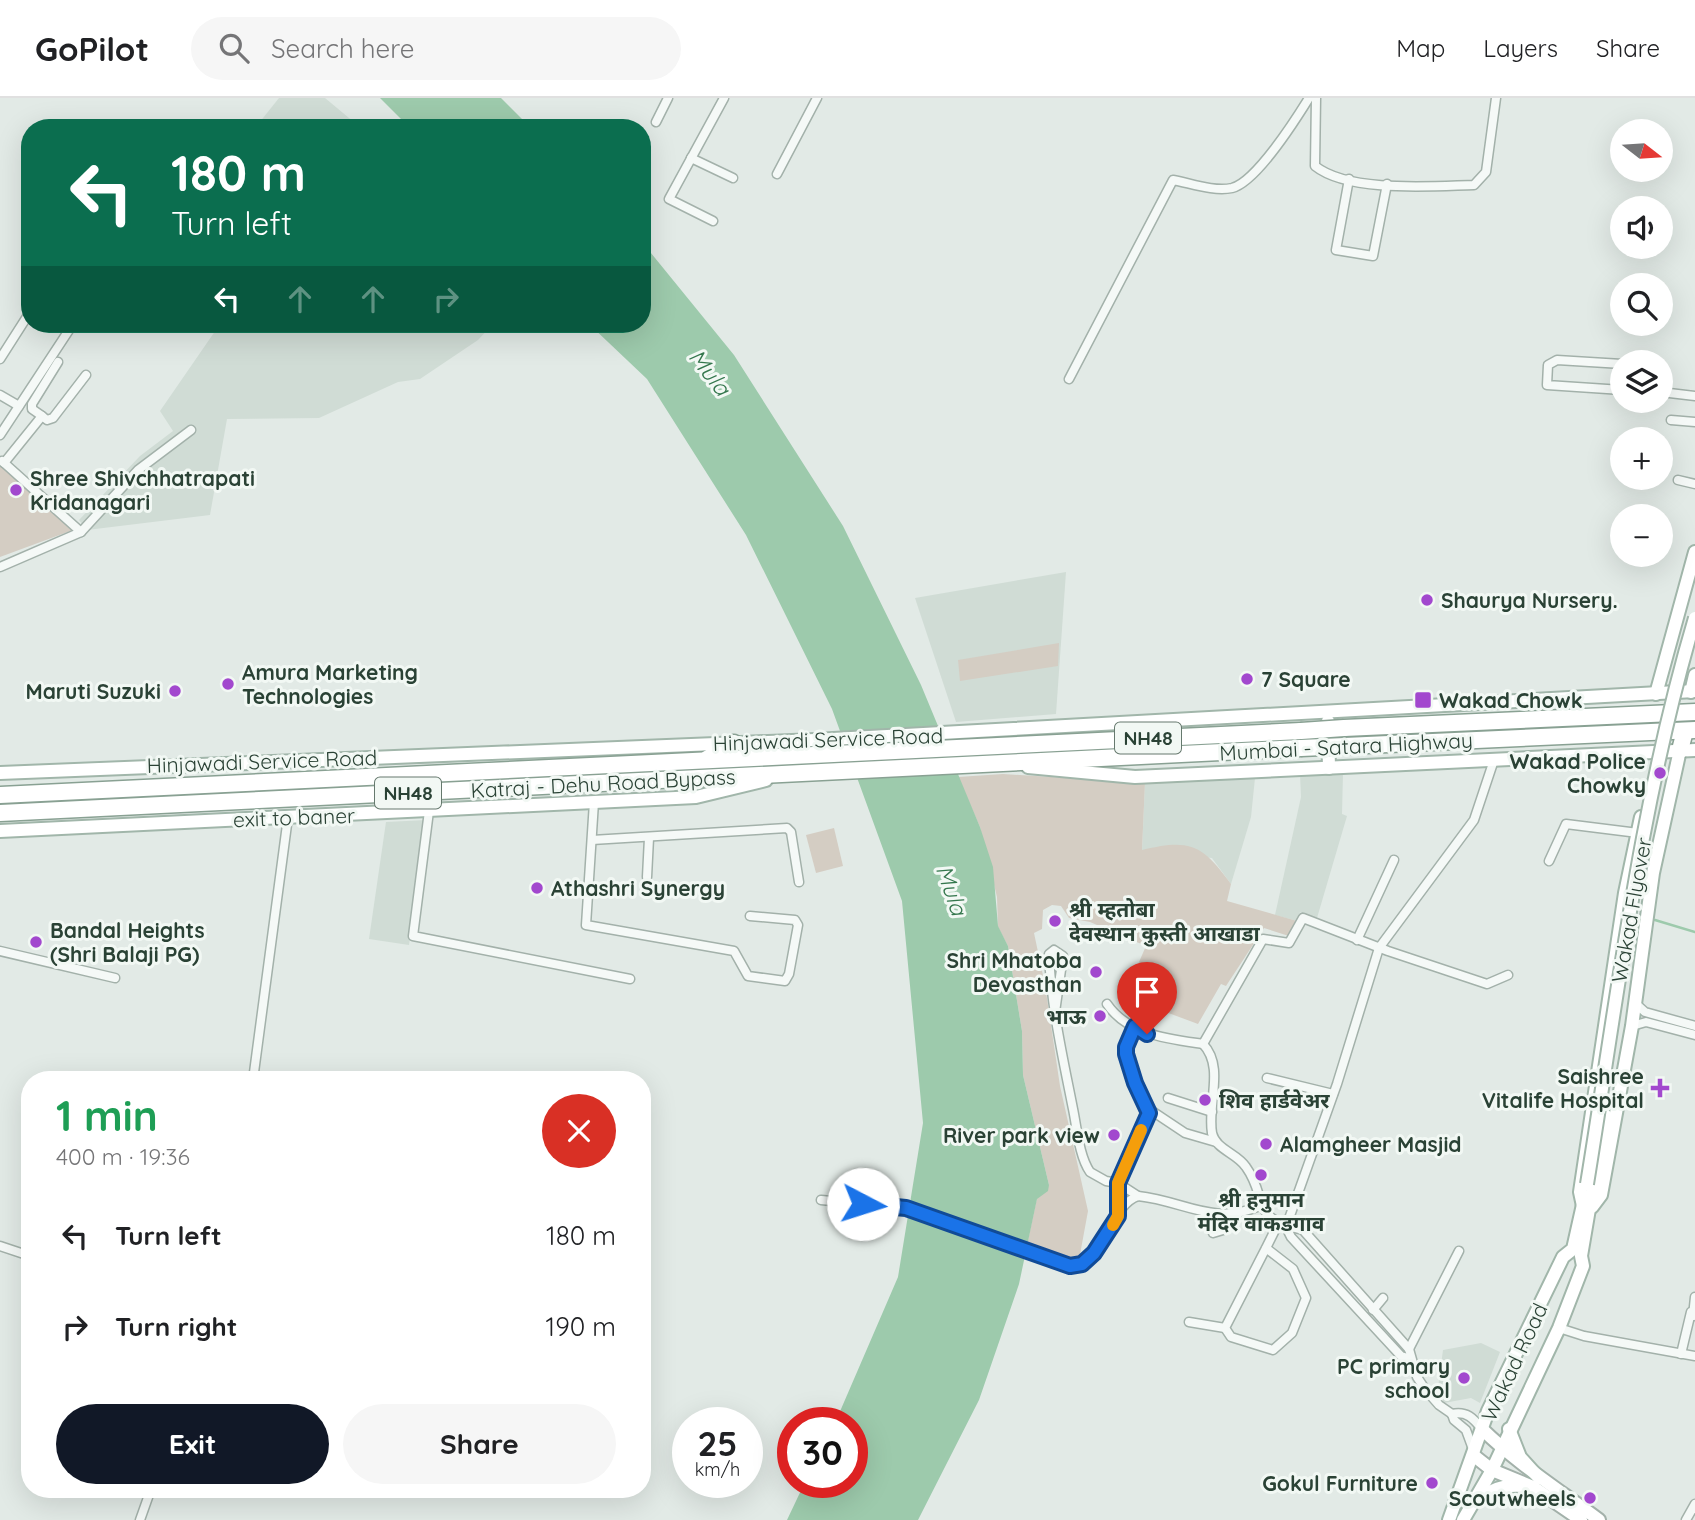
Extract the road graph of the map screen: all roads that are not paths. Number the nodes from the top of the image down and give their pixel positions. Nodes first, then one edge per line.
1 (668, 98) edge
2 (724, 98) edge
3 (817, 98) edge
4 (1309, 98) edge
5 (1316, 98) edge
6 (1496, 98) edge
7 (656, 122) dead end
8 (691, 158) junction
9 (776, 174) dead end
10 (733, 178) dead end
11 (1349, 179) junction
12 (1387, 184) junction
13 (713, 221) dead end
14 (21, 326) edge
15 (67, 333) edge
16 (0, 359) edge
17 (58, 362) dead end
18 (1610, 363) edge
19 (86, 375) dead end
20 (1069, 379) dead end
21 (1610, 389) edge
22 (1673, 393) edge
23 (0, 395) edge
24 (1695, 396) edge
25 (19, 406) junction
26 (42, 416) junction
27 (1671, 420) dead end
28 (1695, 422) edge
29 (191, 430) dead end
30 (0, 435) edge
31 (2, 461) edge
32 (1678, 480) dead end
33 (1695, 484) edge
34 (81, 533) junction
35 (1695, 552) edge
36 (0, 567) edge
37 (1695, 618) edge
38 (1695, 643) edge
39 (1695, 675) edge
40 (1693, 692) edge
41 (1656, 694) junction
42 (1695, 712) edge
43 (1327, 713) junction
44 (1311, 714) junction
45 (1690, 730) edge
46 (996, 738) junction
47 (734, 743) junction
48 (815, 747) junction
49 (1688, 750) edge
50 (1648, 752) junction
51 (705, 760) junction
52 (1494, 760) junction
53 (1000, 763) junction
54 (1329, 768) junction
55 (1312, 769) junction
56 (0, 773) edge
57 (794, 773) junction
58 (0, 795) edge
59 (594, 802) junction
60 (43, 811) junction
61 (429, 811) junction
62 (0, 813) edge
63 (288, 817) junction
64 (44, 828) junction
65 (0, 831) edge
66 (1638, 833) junction
67 (649, 838) junction
68 (592, 840) junction
69 (1394, 860) dead end
70 (1549, 861) dead end
71 (1630, 870) junction
72 (1653, 873) junction
73 (647, 877) dead end
74 (799, 882) dead end
75 (750, 916) dead end
76 (1357, 940) junction
77 (1379, 948) junction
78 (0, 951) edge
79 (1508, 975) dead end
80 (114, 978) dead end
81 (631, 979) dead end
82 (1635, 1003) junction
83 (1107, 1004) dead end
84 (1055, 1012) junction
85 (1135, 1026) junction
86 (1632, 1026) junction
87 (1695, 1026) edge
88 (1695, 1035) edge
89 (1203, 1044) junction
90 (254, 1071) edge
91 (1267, 1078) dead end
92 (1333, 1094) junction
93 (1168, 1098) dead end
94 (1149, 1109) junction
95 (1212, 1112) junction
96 (1216, 1142) junction
97 (1118, 1183) junction
98 (1591, 1184) junction
99 (1138, 1196) junction
100 (821, 1200) dead end
101 (1260, 1206) junction
102 (1587, 1206) junction
103 (1235, 1215) junction
104 (1118, 1216) junction
105 (1282, 1224) junction
106 (1213, 1233) dead end
107 (0, 1246) edge
108 (1266, 1248) junction
109 (1459, 1251) dead end
110 (21, 1253) edge
111 (1695, 1297) edge
112 (1383, 1298) dead end
113 (1374, 1308) junction
114 (1693, 1315) edge
115 (1366, 1318) junction
116 (1189, 1322) dead end
117 (1225, 1328) junction
118 (1559, 1328) junction
119 (1410, 1354) junction
120 (1681, 1354) junction
121 (1695, 1356) edge
122 (1452, 1414) junction
123 (1482, 1429) junction
124 (1509, 1429) junction
125 (1501, 1449) junction
126 (1474, 1455) junction
127 (1492, 1470) junction
128 (1536, 1483) junction
129 (148, 1498) edge
130 (1695, 1504) edge
131 (1578, 1519) edge
132 (140, 1520) edge
133 (1449, 1520) edge
134 (1463, 1520) edge
135 (1599, 1520) edge
136 (1686, 1520) edge

1 - 7 street
2 - 8 street
3 - 9 street
4 - 20 street
5 - 11 street
6 - 12 street
8 - 10 street
8 - 13 street
11 - 12 street
11 - 12 street
14 - 16 street
15 - 25 street
17 - 26 street
18 - 21 street
19 - 26 street
22 - 24 street
23 - 25 street
25 - 30 street
26 - 31 street
27 - 28 street
29 - 34 street
31 - 34 street
32 - 33 street
34 - 36 street
35 - 41 main road
37 - 98 main road, Wakad Flyover, bridge
38 - 98 main road, Wakad Flyover, bridge
39 - 40 main road
40 - 41 main road
41 - 43 main road
42 - 46 highway, Mumbai - Satara Highway / NH48, bridge
43 - 44 main road
43 - 54 main road
44 - 46 main road
44 - 55 main road
45 - 49 highway
45 - 53 highway, Mumbai - Satara Highway / NH48, bridge
46 - 48 highway, Katraj - Dehu Road Bypass / NH48
47 - 48 main road, Hinjawadi Service Road
47 - 51 highway
47 - 56 main road, Hinjawadi Service Road
48 - 51 highway, Katraj - Dehu Road Bypass / NH48
49 - 50 main road
49 - 72 main road
50 - 52 main road
50 - 66 main road
51 - 58 highway, Katraj - Dehu Road Bypass / NH48
52 - 54 main road
52 - 77 street
53 - 55 main road
53 - 57 highway, Katraj - Dehu Road Bypass / NH48
54 - 55 main road
57 - 59 main road, exit to baner
57 - 60 highway, Katraj - Dehu Road Bypass / NH48
59 - 61 main road, exit to baner
59 - 68 street
60 - 62 highway, Katraj - Dehu Road Bypass / NH48
60 - 64 highway
61 - 63 main road, exit to baner
61 - 81 street
63 - 64 main road, exit to baner
63 - 90 street
64 - 65 main road, exit to baner
66 - 70 street
66 - 71 main road
67 - 68 street
67 - 73 street
67 - 74 street
68 - 75 street
69 - 76 street
71 - 72 main road
71 - 102 main road
72 - 82 main road
76 - 77 street
76 - 89 street
77 - 79 street
77 - 92 street
78 - 80 street
82 - 86 main road
82 - 87 street
83 - 85 street
84 - 84 street
84 - 97 street
85 - 89 street
85 - 94 street
86 - 88 street
86 - 102 main road
89 - 95 street
91 - 92 street
92 - 105 street
93 - 95 street
94 - 96 street
94 - 97 street
95 - 96 street
96 - 101 street
97 - 99 street
97 - 104 street
98 - 102 main road, Wakad Flyover
99 - 103 street
99 - 104 street
100 - 104 street
101 - 103 street
101 - 105 street
102 - 118 main road, Wakad Road
102 - 123 main road, Wakad Road
103 - 106 street
105 - 108 street
105 - 113 street
105 - 115 street
107 - 110 street
108 - 117 street
108 - 117 street
109 - 119 street
111 - 114 street
112 - 113 street
113 - 115 street
113 - 119 street
114 - 120 street
115 - 119 street
116 - 117 street
118 - 120 street
118 - 124 main road, Wakad Road
119 - 122 street
120 - 121 street
122 - 123 street
122 - 126 street
123 - 125 main road
123 - 126 main road, Wakad Road
124 - 125 main road, Wakad Road
124 - 128 main road
125 - 127 main road, Wakad Road
125 - 128 main road
126 - 127 main road
126 - 133 main road, Wakad Road
127 - 128 main road
127 - 134 main road, Wakad Road
128 - 131 main road
128 - 134 main road
128 - 135 main road
129 - 132 street
130 - 136 street

